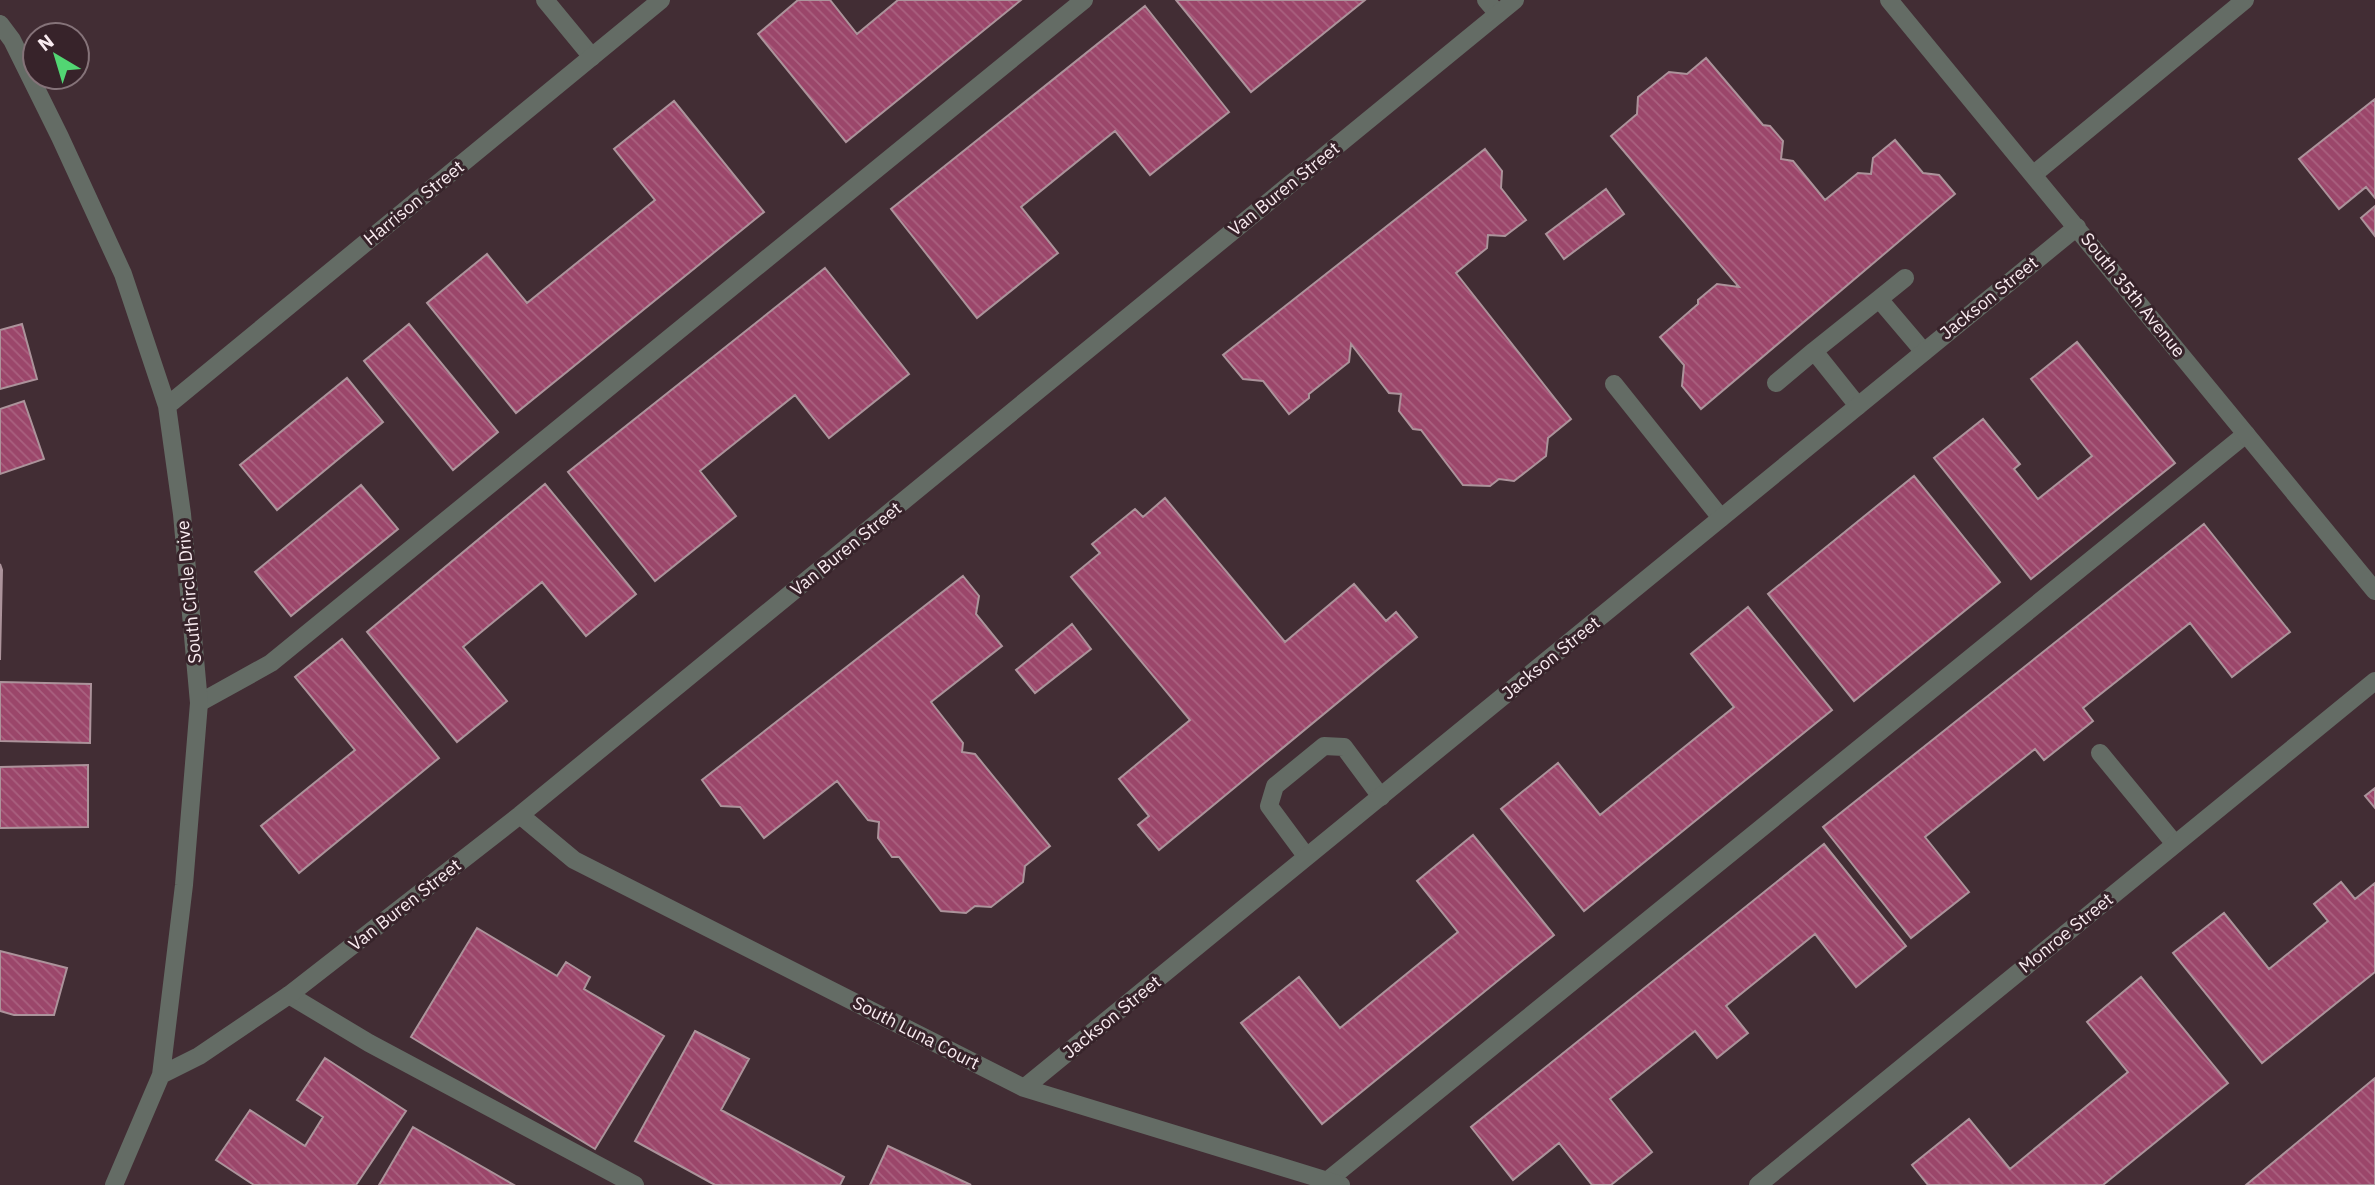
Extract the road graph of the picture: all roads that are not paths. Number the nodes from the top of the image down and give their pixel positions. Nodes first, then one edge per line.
1 (545, 0) edge
2 (662, 0) edge
3 (1084, 0) edge
4 (1515, 0) edge
5 (1889, 0) edge
6 (2245, 0) edge
7 (1492, 7) edge
8 (0, 24) edge
9 (592, 57) junction
10 (2034, 174) junction
11 (2077, 227) junction
12 (1905, 278) dead end
13 (1879, 299) junction
14 (1814, 351) junction
15 (1924, 352) junction
16 (1776, 383) dead end
17 (1614, 384) dead end
18 (167, 406) junction
19 (1858, 406) junction
20 (2246, 434) junction
21 (1721, 519) junction
22 (2375, 591) edge
23 (2375, 681) edge
24 (199, 703) junction
25 (2100, 753) dead end
26 (1381, 797) junction
27 (520, 815) junction
28 (2175, 844) junction
29 (1306, 856) junction
30 (289, 995) junction
31 (161, 1075) junction
32 (1024, 1088) junction
33 (1334, 1183) edge
34 (114, 1185) edge
35 (635, 1185) edge
36 (1758, 1185) edge

1 - 9 street
2 - 9 street, Harrison Street
3 - 24 street
4 - 7 street, Van Buren Street
5 - 10 street, South 35th Avenue
6 - 10 street
7 - 27 street, Van Buren Street
8 - 18 street, South Circle Drive
9 - 18 street, Harrison Street
10 - 11 street, South 35th Avenue
11 - 15 street, Jackson Street
11 - 20 street, South 35th Avenue
12 - 13 street
13 - 14 street
13 - 15 street
14 - 16 street
14 - 19 street
15 - 19 street, Jackson Street
17 - 21 street
18 - 24 street, South Circle Drive
19 - 21 street, Jackson Street
20 - 22 street, South 35th Avenue
20 - 33 street
21 - 26 street, Jackson Street
23 - 28 street, Monroe Street
24 - 31 street, South Circle Drive
25 - 28 street
26 - 29 street, Jackson Street
26 - 29 street
27 - 30 street, Van Buren Street
27 - 32 street, South Luna Court
28 - 36 street, Monroe Street
29 - 32 street, Jackson Street
30 - 31 street, Van Buren Street
30 - 35 street
31 - 34 street, South Circle Drive
32 - 33 street, South Luna Court

